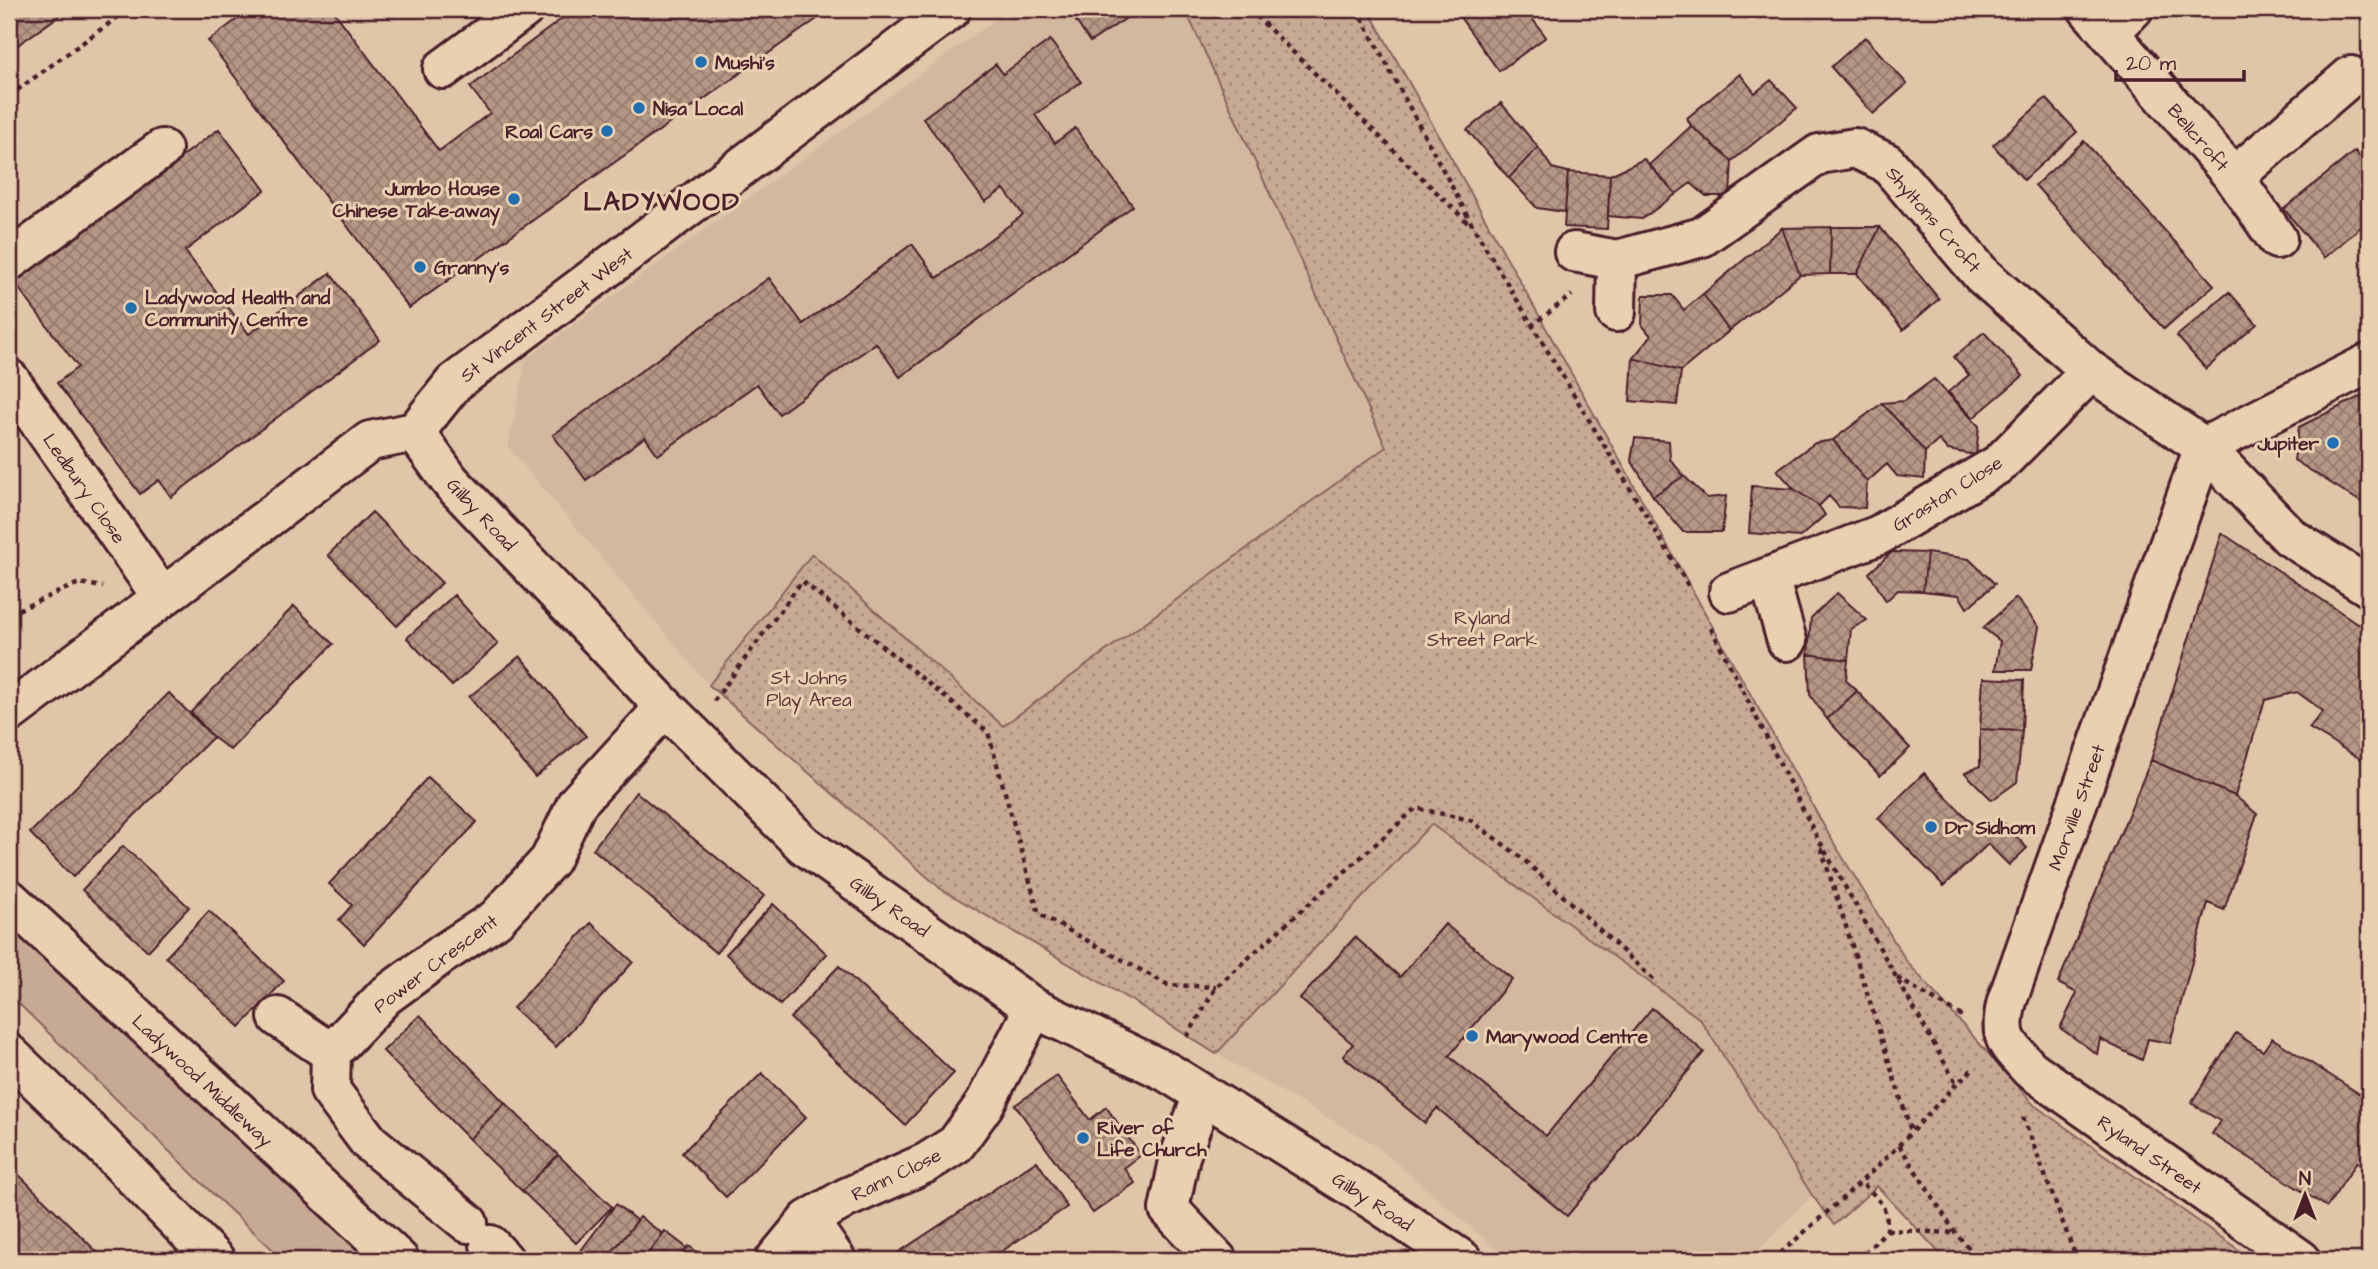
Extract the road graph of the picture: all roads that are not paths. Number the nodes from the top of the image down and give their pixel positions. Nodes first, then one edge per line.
1 (524, 9) edge
2 (951, 9) edge
3 (2110, 17) edge
4 (443, 69) dead end
5 (2351, 76) dead end
6 (162, 149) dead end
7 (2234, 177) junction
8 (2277, 239) dead end
9 (1574, 252) dead end
10 (1617, 260) junction
11 (9, 261) edge
12 (1616, 312) dead end
13 (2369, 363) edge
14 (2091, 371) junction
15 (9, 379) edge
16 (415, 432) junction
17 (2204, 447) junction
18 (1769, 577) junction
19 (2369, 587) edge
20 (162, 597) junction
21 (1718, 607) road end
22 (1787, 641) dead end
23 (9, 713) edge
24 (677, 720) junction
25 (9, 899) edge
26 (1034, 1008) junction
27 (278, 1017) dead end
28 (2006, 1042) joint
29 (331, 1053) junction
30 (9, 1054) edge
31 (1203, 1095) junction
32 (808, 1220) junction
33 (487, 1243) edge
34 (215, 1260) edge
35 (398, 1260) edge
36 (775, 1260) edge
37 (836, 1260) edge
38 (1217, 1260) edge
39 (1462, 1260) edge
40 (2301, 1260) edge

1 - 4 main road
2 - 16 main road, St Vincent Street West
3 - 7 main road, Bellcroft
5 - 7 main road, Bellcroft
6 - 11 main road
7 - 8 main road, Bellcroft
9 - 10 main road
10 - 12 main road
10 - 14 main road, Shyltons Croft
13 - 17 main road
14 - 17 main road
14 - 18 main road, Graston Close
15 - 20 main road, Ledbury Close
16 - 20 main road
16 - 24 main road, Gilby Road
17 - 19 main road
17 - 28 main road, Morville Street
18 - 21 main road, Graston Close
18 - 22 main road
20 - 23 main road
24 - 26 main road, Gilby Road
24 - 29 main road, Power Crescent
25 - 35 main road, Ladywood Middleway
26 - 31 main road, Gilby Road
26 - 32 main road, Rann Close
27 - 29 main road
28 - 40 main road, Ryland Street
29 - 33 main road
30 - 34 main road
31 - 38 main road
31 - 39 main road, Gilby Road
32 - 36 main road, Rann Close
32 - 37 main road

